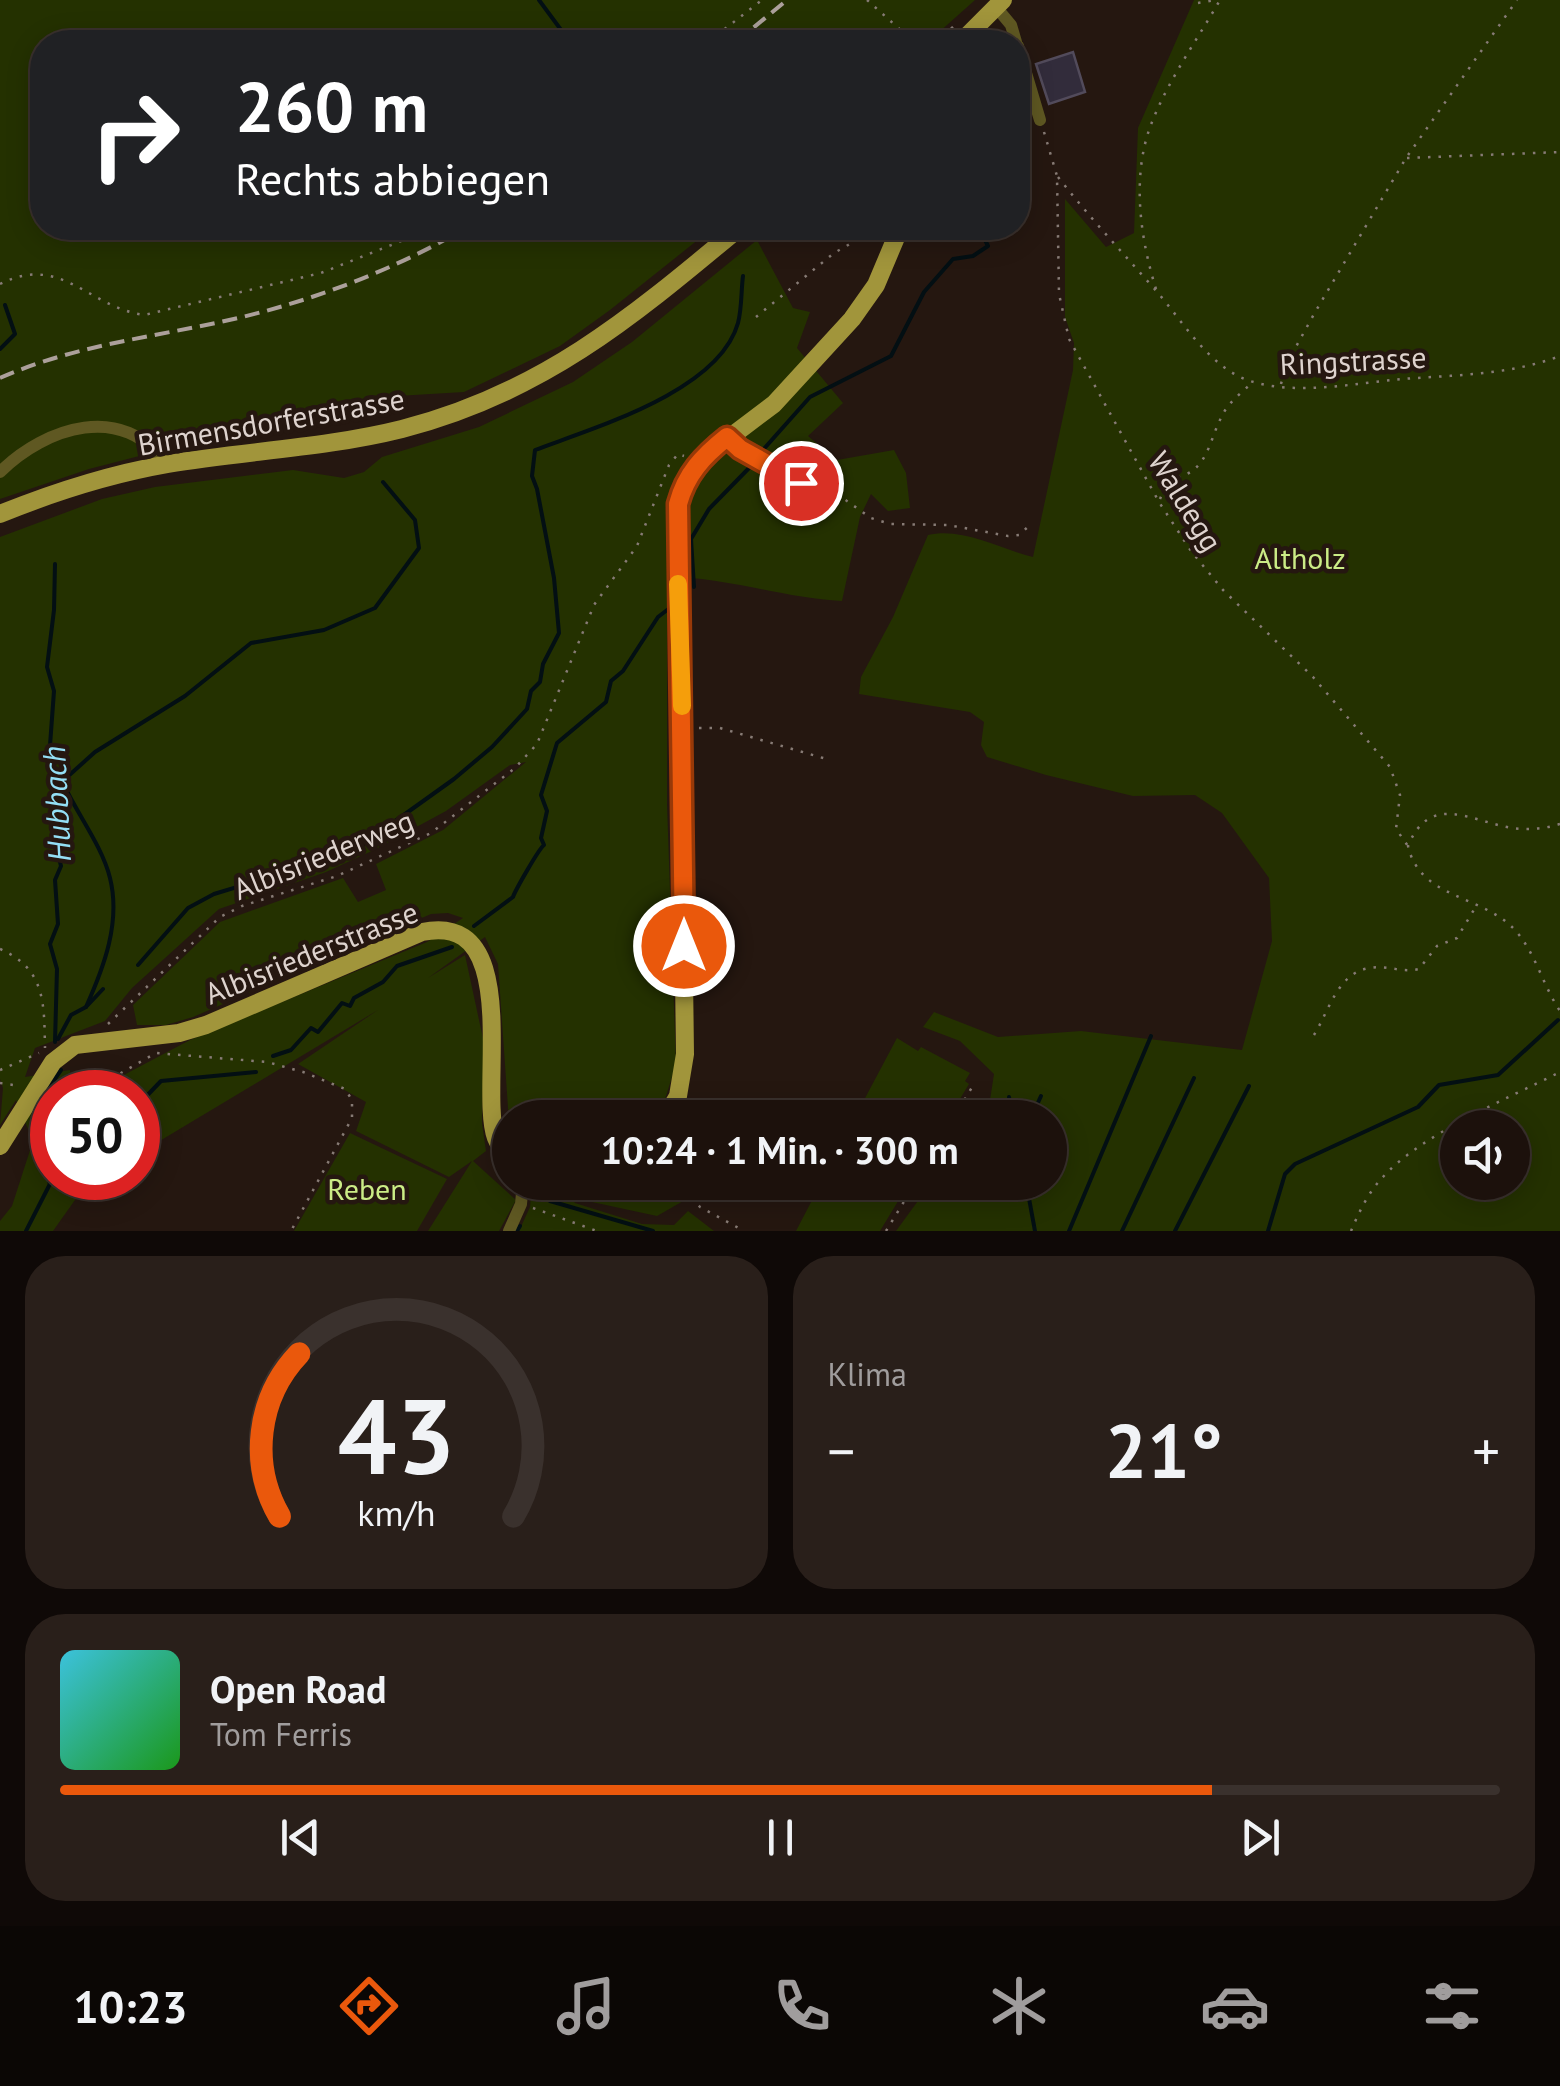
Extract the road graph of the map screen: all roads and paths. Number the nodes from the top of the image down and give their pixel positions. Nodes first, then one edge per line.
1 (762, 0) edge
2 (867, 0) edge
3 (1218, 0) edge
4 (1517, 0) edge
5 (1198, 3) dead end
6 (999, 4) edge
7 (723, 30) edge
8 (901, 30) edge
9 (975, 30) edge
10 (1013, 30) edge
11 (1030, 87) edge
12 (1040, 120) joint
13 (1560, 152) edge
14 (1406, 158) junction
15 (1057, 176) junction
16 (404, 240) edge
17 (723, 240) edge
18 (857, 240) edge
19 (895, 240) edge
20 (0, 284) edge
21 (1156, 291) junction
22 (756, 317) dead end
23 (1560, 356) edge
24 (1253, 382) junction
25 (1281, 386) junction
26 (727, 437) junction
27 (700, 460) junction
28 (165, 465) junction
29 (0, 472) edge
30 (827, 490) joint
31 (1159, 502) junction
32 (0, 514) edge
33 (1031, 524) dead end
34 (682, 730) junction
35 (830, 760) dead end
36 (1560, 824) edge
37 (1408, 846) junction
38 (1476, 907) junction
39 (0, 949) edge
40 (1560, 1011) edge
41 (1314, 1035) dead end
42 (98, 1040) junction
43 (49, 1056) junction
44 (0, 1070) edge
45 (126, 1070) edge
46 (1560, 1072) edge
47 (975, 1082) dead end
48 (0, 1083) edge
49 (6, 1084) dead end
50 (494, 1100) edge
51 (676, 1100) edge
52 (964, 1100) edge
53 (0, 1146) edge
54 (521, 1200) edge
55 (694, 1200) edge
56 (905, 1200) edge
57 (520, 1204) junction
58 (291, 1231) edge
59 (509, 1231) edge
60 (597, 1231) edge
61 (744, 1231) edge
62 (886, 1231) edge
63 (1352, 1231) edge

1 - 7 path
2 - 8 path
3 - 5 path
3 - 21 path
4 - 14 path
6 - 9 main road
6 - 10 lane
11 - 12 lane
12 - 15 path
13 - 14 path
14 - 25 path
15 - 21 path, Ringstrasse
15 - 31 path, Waldegg
16 - 20 path
17 - 28 main road, Birmensdorferstrasse
18 - 22 path
19 - 26 main road
21 - 24 path, Ringstrasse
23 - 25 path, Ringstrasse
24 - 25 path, Ringstrasse
24 - 31 path
26 - 27 main road
26 - 30 lane
27 - 34 main road
27 - 42 path, Albisriederweg
28 - 29 lane
28 - 32 main road, Birmensdorferstrasse
30 - 33 path
31 - 37 path, Waldegg
34 - 35 path
34 - 51 main road
36 - 37 path
37 - 38 path
38 - 40 path
38 - 41 path
39 - 43 path
42 - 43 main road, Albisriederstrasse
42 - 50 main road, Albisriederstrasse
43 - 44 path
43 - 53 main road
45 - 58 path
46 - 63 path
47 - 52 path
48 - 49 path
54 - 57 lane
55 - 61 path
56 - 62 path
57 - 59 lane
57 - 60 path

